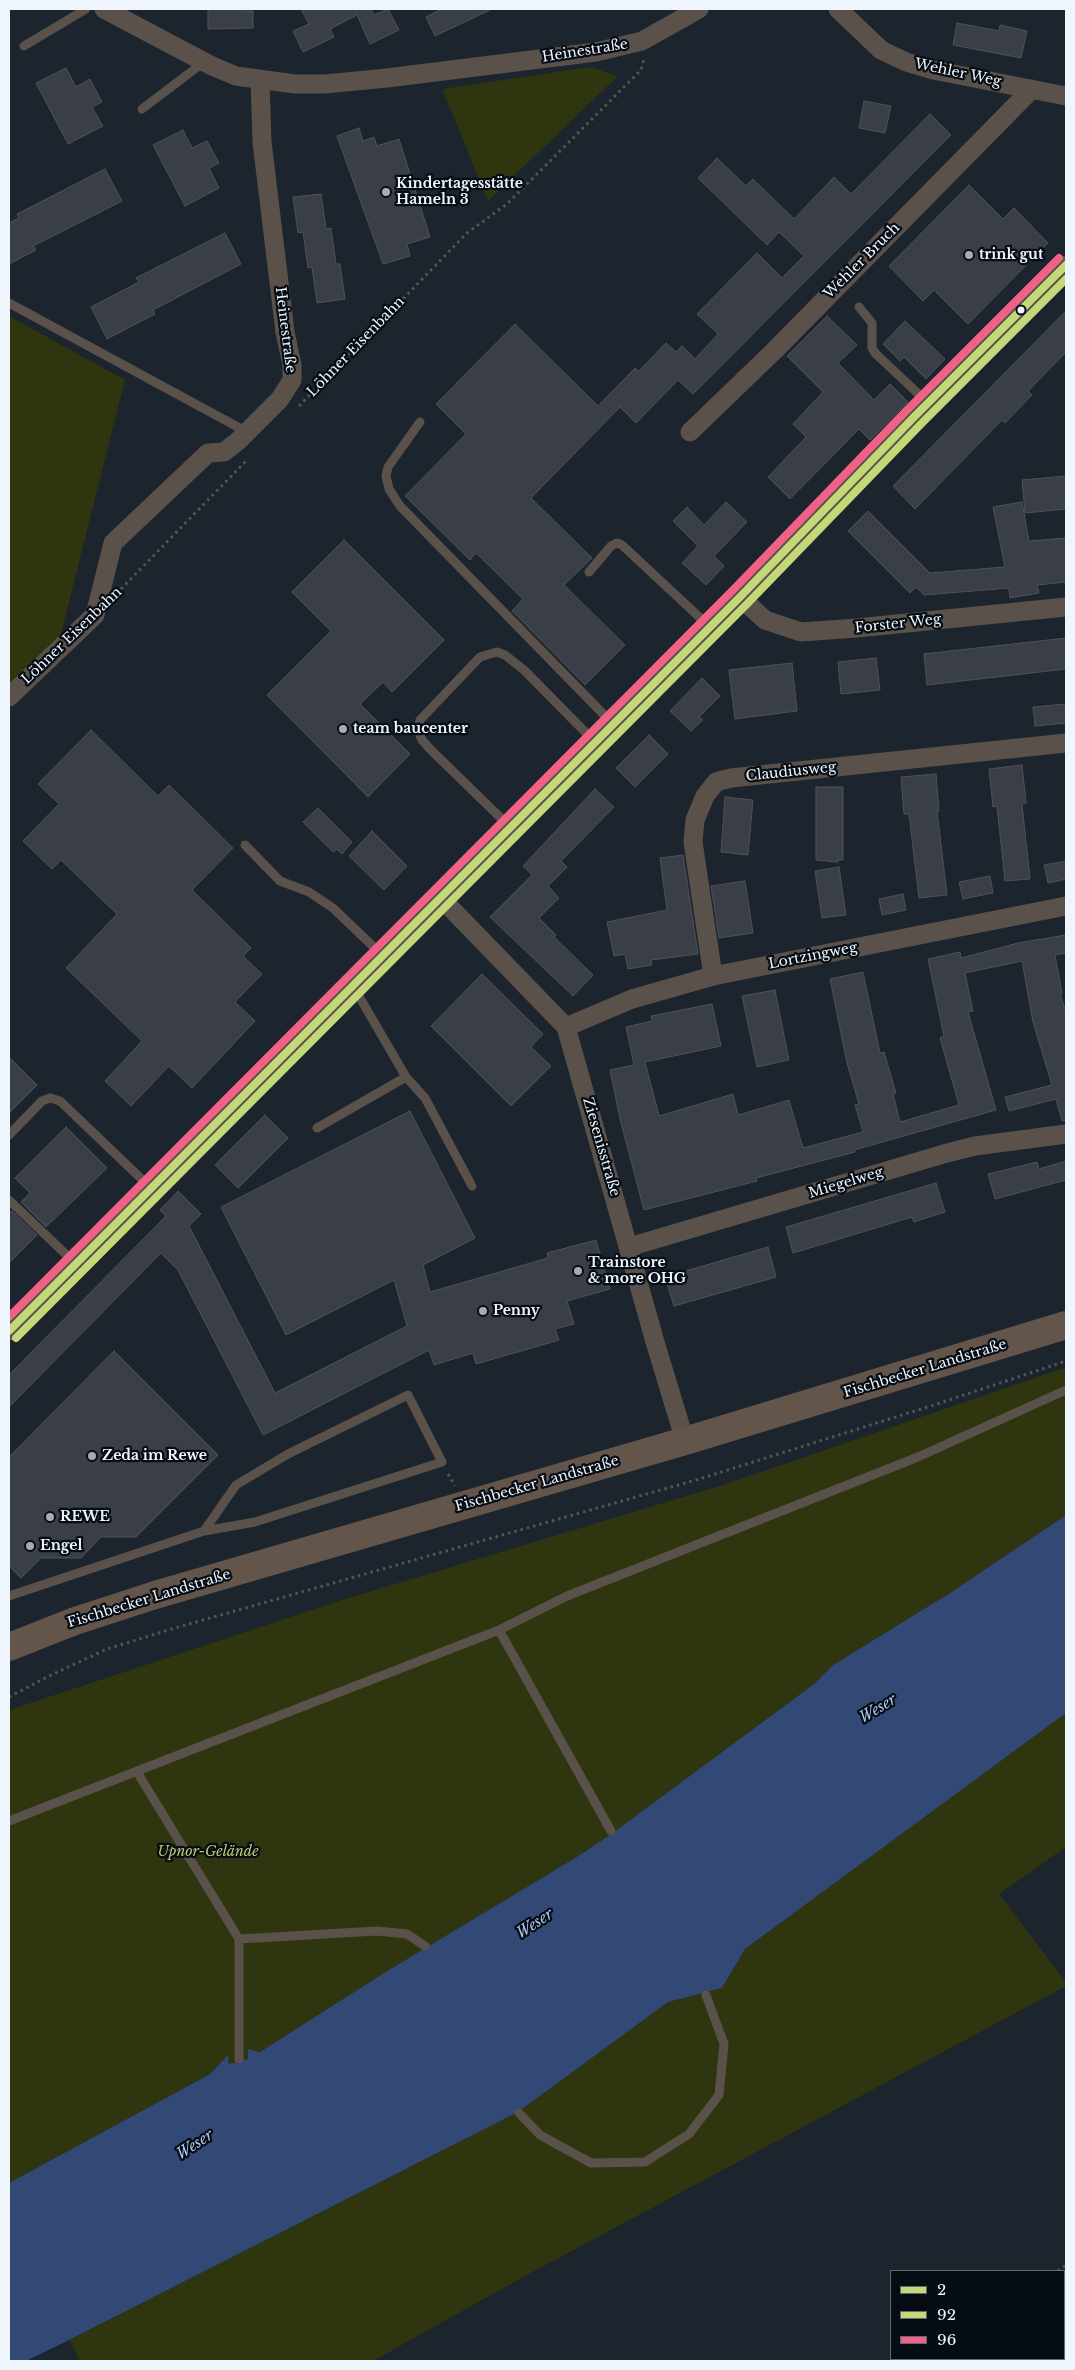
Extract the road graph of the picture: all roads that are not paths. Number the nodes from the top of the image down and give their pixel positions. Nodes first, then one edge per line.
1 (86, 9) edge
2 (104, 9) edge
3 (699, 9) edge
4 (838, 9) edge
5 (677, 15) edge
6 (24, 46) dead end
7 (204, 62) junction
8 (260, 80) junction
9 (1032, 89) junction
10 (1066, 96) edge
11 (142, 109) dead end
12 (1066, 265) edge
13 (9, 303) edge
14 (859, 307) dead end
15 (928, 403) junction
16 (420, 422) dead end
17 (247, 432) junction
18 (690, 432) dead end
19 (588, 572) dead end
20 (740, 598) junction
21 (1066, 607) edge
22 (95, 615) joint
23 (710, 627) junction
24 (9, 697) edge
25 (613, 724) junction
26 (595, 742) junction
27 (1066, 743) edge
28 (510, 827) junction
29 (245, 845) dead end
30 (440, 897) junction
31 (1066, 906) edge
32 (382, 955) junction
33 (713, 976) junction
34 (352, 985) junction
35 (566, 1027) junction
36 (406, 1077) junction
37 (318, 1128) dead end
38 (1066, 1134) edge
39 (9, 1135) edge
40 (472, 1186) dead end
41 (151, 1188) junction
42 (9, 1200) edge
43 (629, 1247) junction
44 (76, 1264) junction
45 (1066, 1325) edge
46 (9, 1331) edge
47 (1066, 1390) edge
48 (685, 1441) junction
49 (204, 1531) junction
50 (9, 1596) edge
51 (499, 1630) junction
52 (9, 1646) edge
53 (137, 1772) junction
54 (9, 1821) edge
55 (612, 1831) dead end
56 (239, 1939) junction
57 (425, 1946) dead end
58 (706, 1995) dead end
59 (239, 2059) dead end
60 (519, 2113) dead end

1 - 6 lane
2 - 7 street, Heinestraße
3 - 5 street
4 - 9 street, Wehler Weg
5 - 8 street, Heinestraße
7 - 8 street, Heinestraße
7 - 11 lane
8 - 17 street, Heinestraße
9 - 10 street, Wehler Weg
9 - 18 street, Wehler Bruch
12 - 15 street
13 - 17 lane
14 - 15 lane
15 - 20 street
16 - 25 lane
17 - 22 street, Heinestraße
19 - 23 lane
20 - 21 street, Forster Weg
20 - 23 street
22 - 24 street, Löhner Eisenbahn
23 - 25 street
25 - 26 street
26 - 28 street
26 - 28 lane
27 - 33 street, Claudiusweg
28 - 30 street
29 - 32 lane
30 - 32 street
30 - 35 street, Ziesenisstraße
31 - 33 street, Lortzingweg
32 - 34 street
33 - 35 street, Lortzingweg
34 - 36 lane
34 - 41 street
35 - 43 street, Ziesenisstraße
36 - 37 lane
36 - 40 lane
38 - 43 street, Miegelweg
39 - 41 lane
41 - 44 street
42 - 44 lane
43 - 48 street, Ziesenisstraße
44 - 46 street
45 - 48 main road, Fischbecker Landstraße
47 - 51 lane
48 - 52 main road, Fischbecker Landstraße
49 - 49 lane
49 - 50 lane
51 - 53 lane
51 - 55 lane
53 - 54 lane
53 - 56 lane
56 - 57 lane
56 - 59 lane
58 - 60 lane

